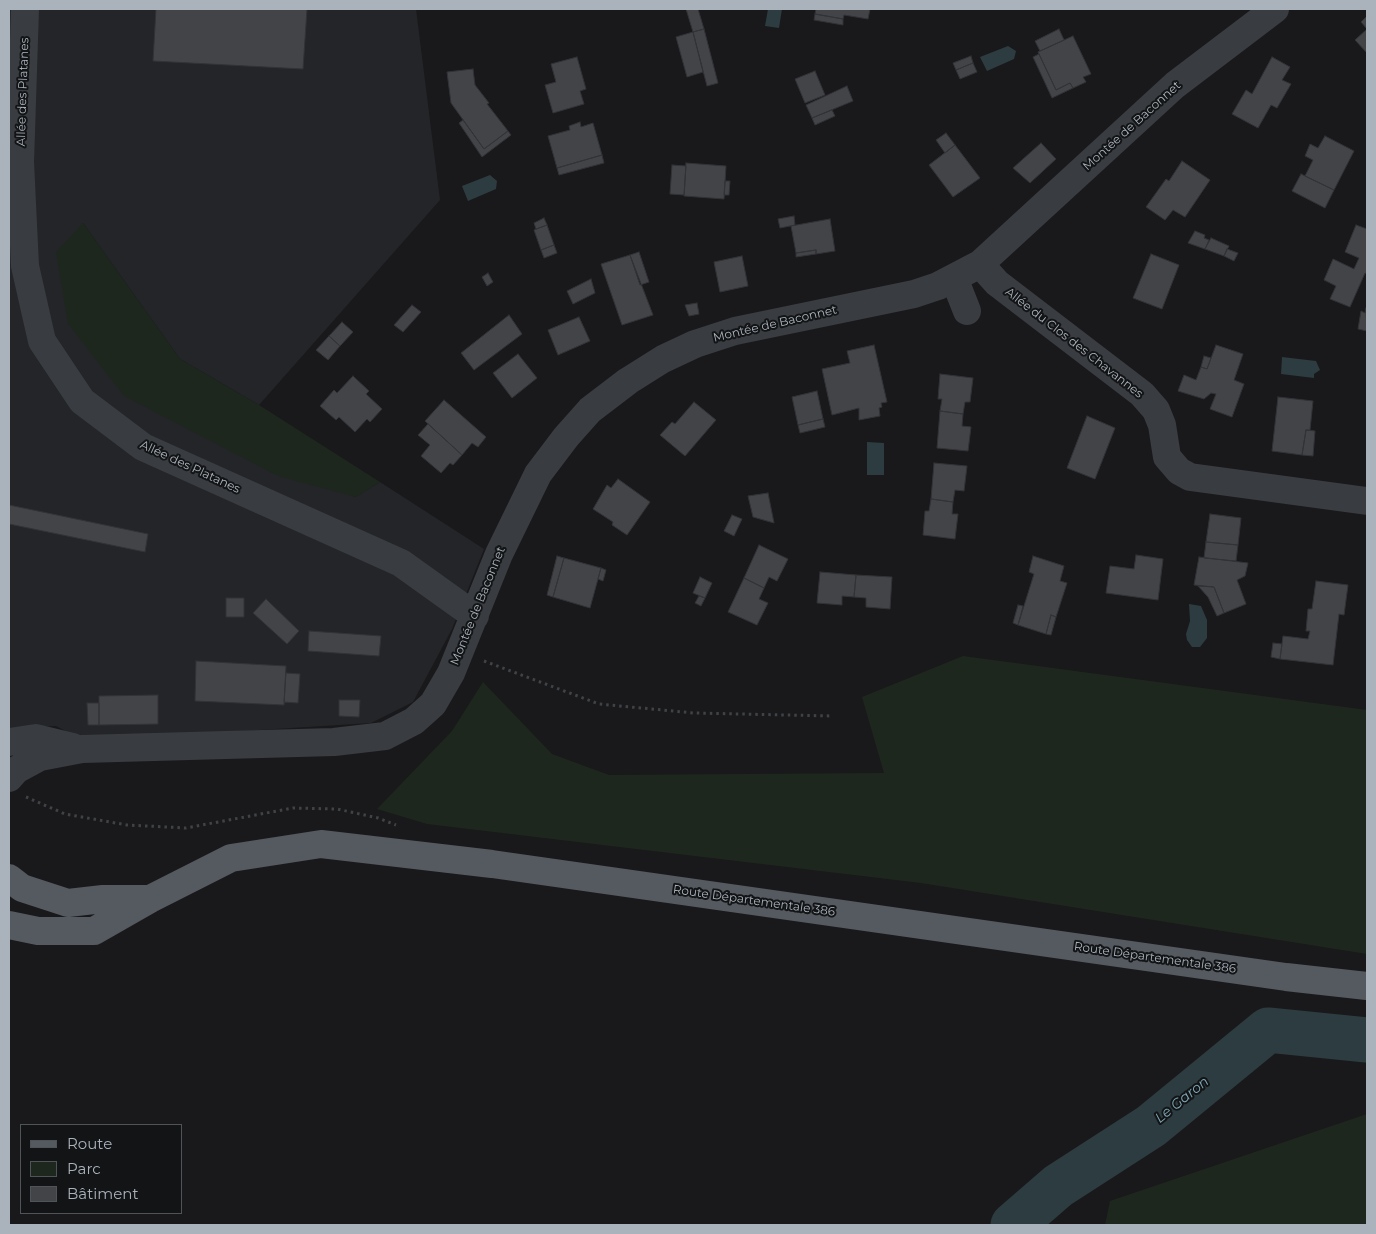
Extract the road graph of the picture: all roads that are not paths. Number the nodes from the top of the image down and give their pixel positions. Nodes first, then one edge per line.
1 (25, 9) edge
2 (1275, 9) edge
3 (980, 264) junction
4 (954, 278) junction
5 (967, 311) dead end
6 (1367, 501) edge
7 (475, 616) junction
8 (9, 742) edge
9 (82, 749) junction
10 (15, 786) edge
11 (9, 878) edge
12 (150, 900) junction
13 (9, 925) edge
14 (1367, 986) edge

1 - 7 street, Allée des Platanes
2 - 3 street, Montée de Baconnet
3 - 4 street, Montée de Baconnet
3 - 6 street, Allée du Clos des Chavannes
4 - 5 street
4 - 7 street, Montée de Baconnet
7 - 9 street, Montée de Baconnet
8 - 9 street, Montée de Baconnet
9 - 10 street, Montée de Baconnet
11 - 12 main road, Route Départementale 386
12 - 13 main road, Route Départementale 386
12 - 14 main road, Route Départementale 386

